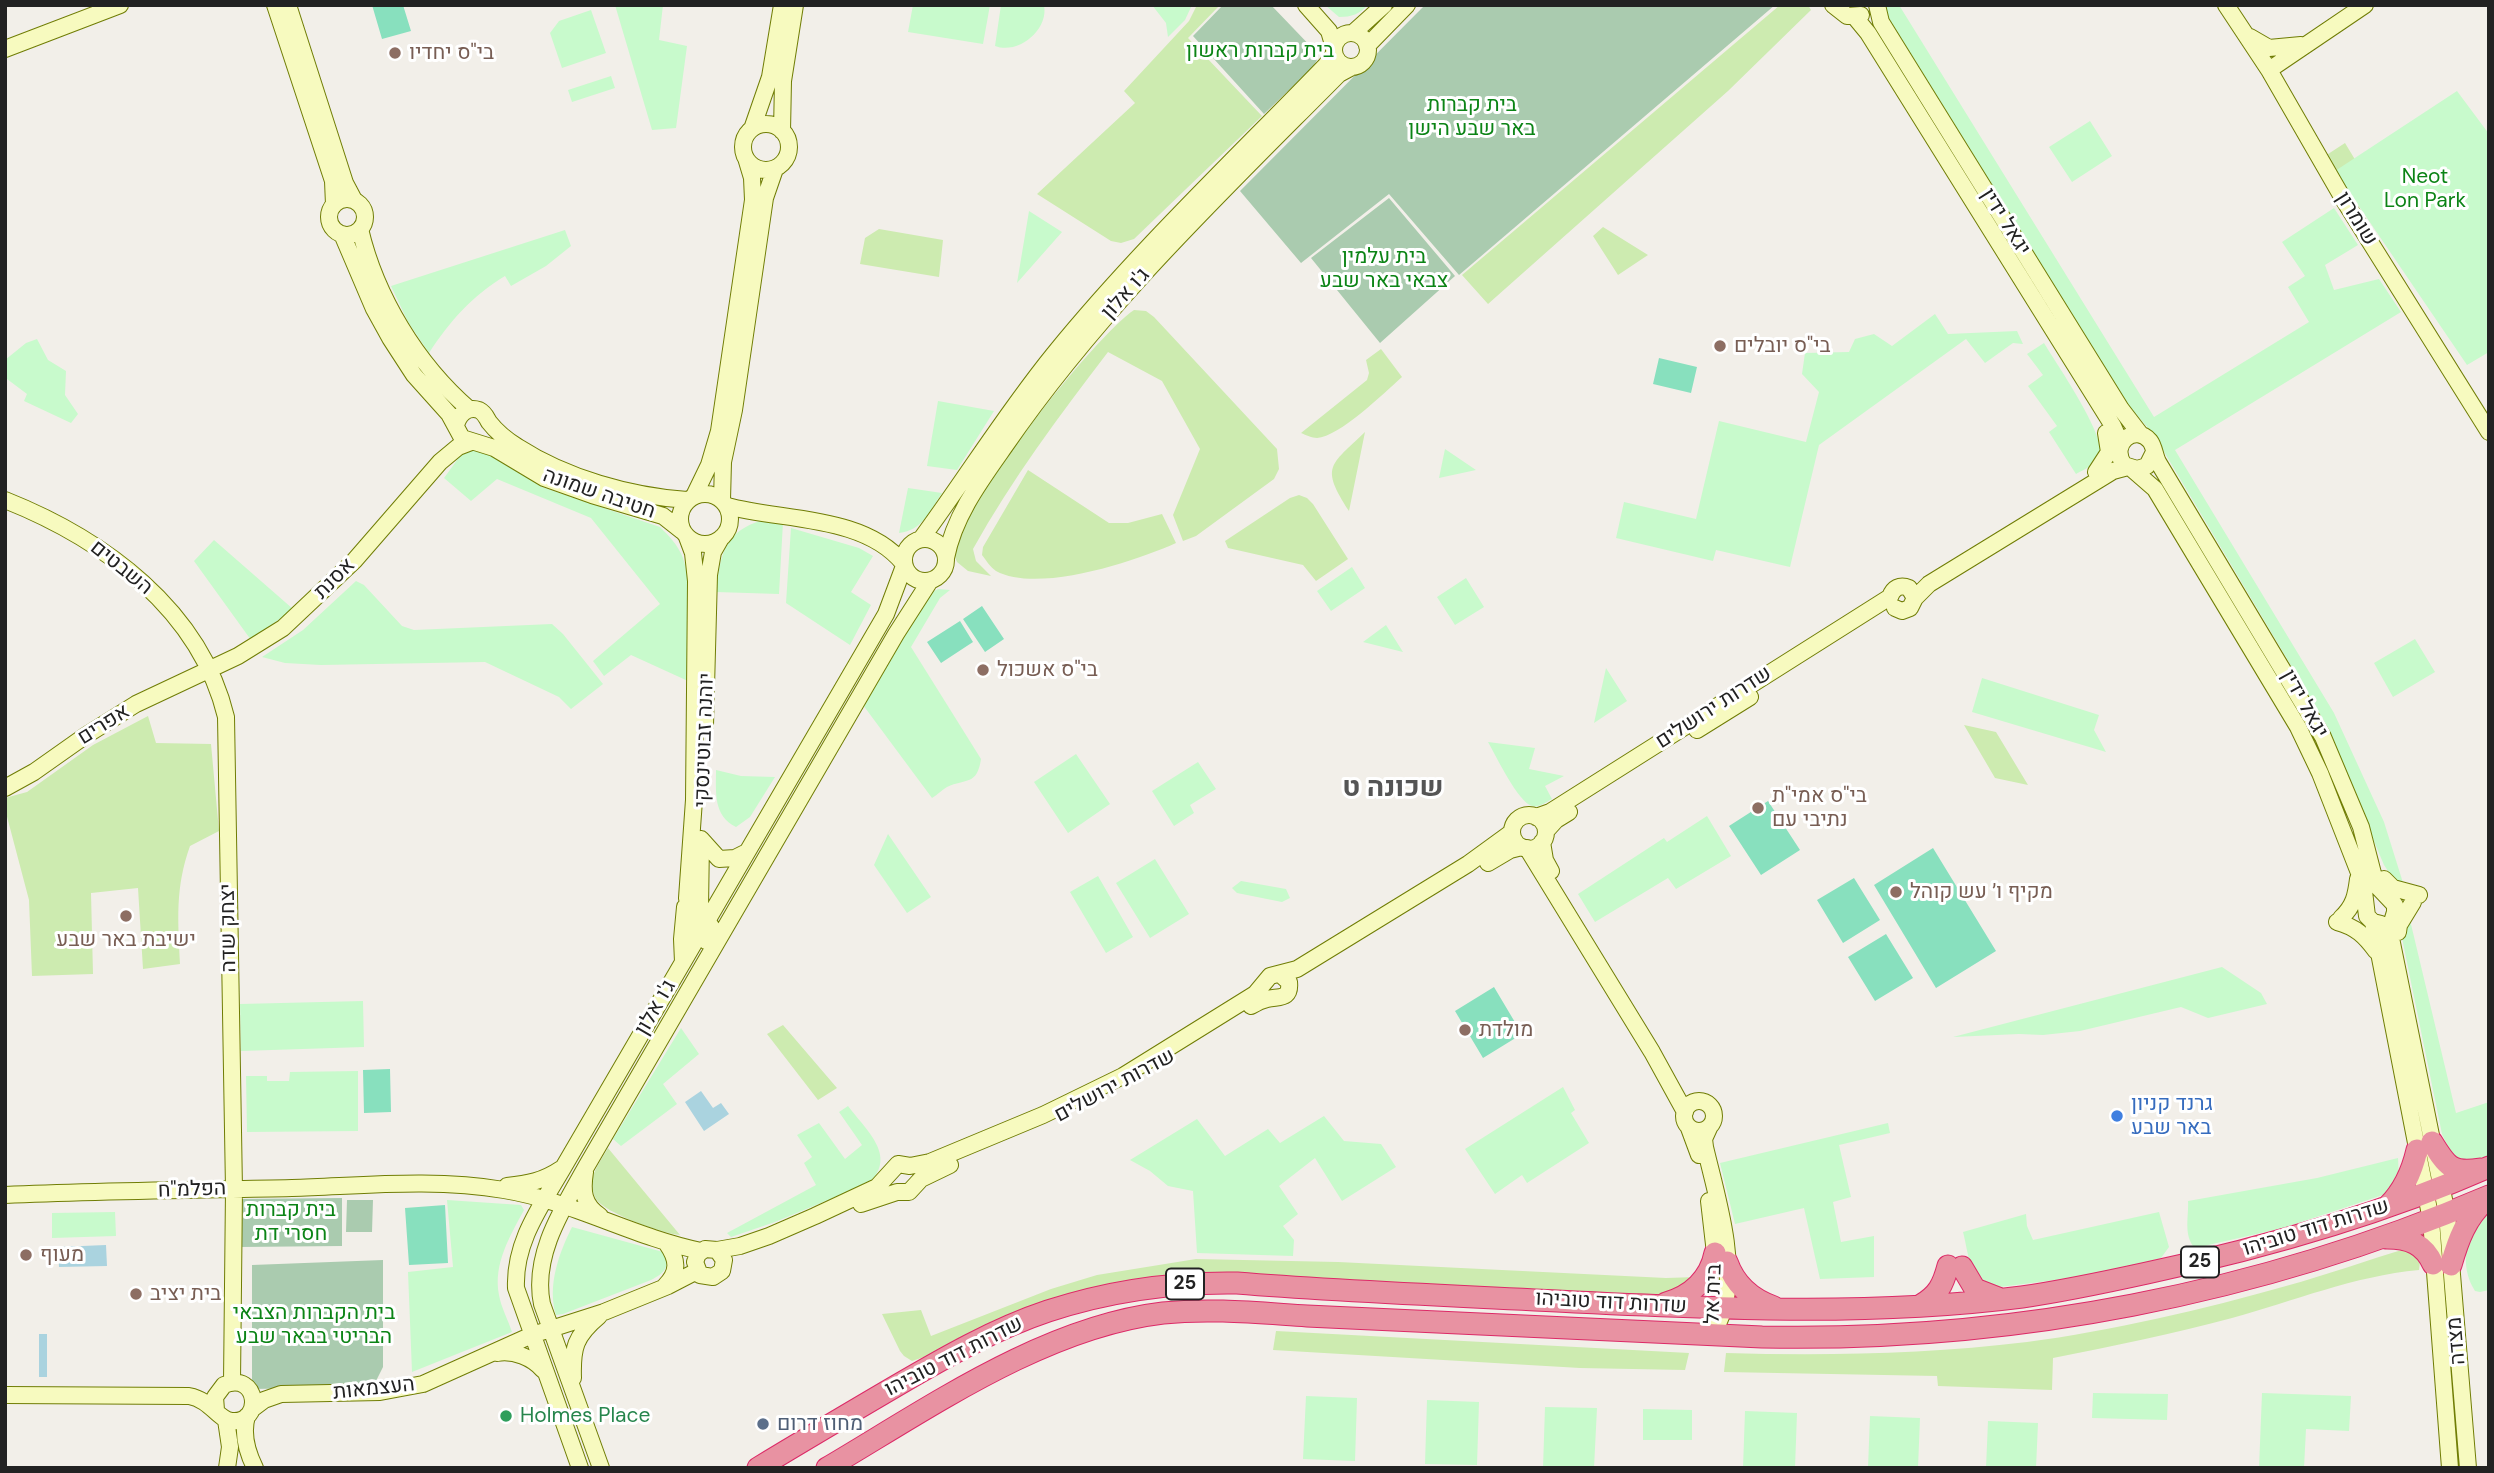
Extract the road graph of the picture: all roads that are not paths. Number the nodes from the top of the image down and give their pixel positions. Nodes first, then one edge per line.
1 (120, 5) edge
2 (275, 5) edge
3 (288, 5) edge
4 (782, 5) edge
5 (795, 5) edge
6 (1384, 5) edge
7 (1407, 5) edge
8 (1833, 5) edge
9 (1876, 5) edge
10 (2226, 5) edge
11 (2365, 5) edge
12 (1308, 7) edge
13 (1854, 16) junction
14 (1351, 33) junction
15 (2245, 33) junction
16 (2307, 44) junction
17 (1367, 46) junction
18 (5, 49) edge
19 (1334, 51) junction
20 (1352, 67) junction
21 (2269, 70) junction
22 (752, 129) junction
23 (782, 131) junction
24 (746, 158) junction
25 (775, 169) junction
26 (354, 200) junction
27 (334, 205) junction
28 (360, 229) junction
29 (342, 234) junction
30 (2083, 379) junction
31 (470, 410) junction
32 (489, 421) junction
33 (457, 428) junction
34 (2489, 432) edge
35 (2141, 435) junction
36 (473, 442) junction
37 (2120, 448) junction
38 (2154, 452) junction
39 (440, 462) junction
40 (2130, 468) junction
41 (2096, 472) junction
42 (2083, 489) junction
43 (691, 498) junction
44 (5, 499) edge
45 (724, 503) junction
46 (769, 514) junction
47 (2173, 519) junction
48 (725, 533) junction
49 (685, 534) junction
50 (867, 537) junction
51 (918, 540) junction
52 (946, 558) junction
53 (904, 565) junction
54 (930, 581) junction
55 (1912, 593) junction
56 (1892, 603) junction
57 (208, 670) junction
58 (5, 788) edge
59 (1536, 817) junction
60 (2361, 827) junction
61 (1512, 832) junction
62 (701, 839) junction
63 (1534, 842) junction
64 (747, 852) junction
65 (2359, 873) junction
66 (2386, 895) junction
67 (687, 898) junction
68 (2367, 904) junction
69 (2392, 919) junction
70 (2373, 922) junction
71 (703, 928) junction
72 (717, 943) junction
73 (2387, 954) junction
74 (683, 962) junction
75 (1285, 980) junction
76 (1269, 991) junction
77 (1688, 1114) junction
78 (1709, 1128) junction
79 (2425, 1146) junction
80 (910, 1166) junction
81 (586, 1167) junction
82 (2489, 1167) edge
83 (563, 1168) junction
84 (888, 1176) junction
85 (916, 1184) junction
86 (489, 1188) junction
87 (234, 1189) junction
88 (2435, 1190) junction
89 (897, 1192) junction
90 (5, 1195) edge
91 (2489, 1197) edge
92 (544, 1200) junction
93 (564, 1206) junction
94 (2388, 1206) junction
95 (2439, 1217) junction
96 (611, 1223) junction
97 (2371, 1240) junction
98 (667, 1244) junction
99 (714, 1255) junction
100 (1721, 1257) junction
101 (2442, 1265) junction
102 (697, 1271) junction
103 (663, 1288) junction
104 (2000, 1299) junction
105 (1921, 1305) junction
106 (1654, 1306) junction
107 (1720, 1308) junction
108 (1783, 1310) junction
109 (604, 1312) junction
110 (550, 1330) junction
111 (532, 1335) junction
112 (1713, 1335) junction
113 (488, 1354) junction
114 (545, 1373) junction
115 (232, 1382) junction
116 (573, 1391) junction
117 (5, 1395) edge
118 (249, 1413) junction
119 (221, 1415) junction
120 (227, 1468) edge
121 (255, 1468) edge
122 (580, 1468) edge
123 (601, 1468) edge
124 (758, 1468) edge
125 (827, 1468) edge
126 (2450, 1468) edge
127 (2468, 1468) edge

1 - 18 street
2 - 27 street
3 - 26 street
4 - 22 street
5 - 23 street
6 - 14 street
7 - 17 street
8 - 13 street
9 - 13 street
9 - 35 street, יגאל ידין
10 - 15 street, שומרון
11 - 16 street
12 - 14 street
12 - 19 street
13 - 30 street, יגאל ידין
14 - 17 street
14 - 19 street
15 - 16 street
15 - 21 street, שומרון
16 - 21 street
17 - 20 street
19 - 20 street
19 - 51 street, ג'ו אלון
20 - 52 street, ג'ו אלון
21 - 34 street, שומרון
22 - 23 street
22 - 24 street
23 - 25 street
24 - 25 street
24 - 43 street
25 - 45 street
26 - 27 street
26 - 28 street
27 - 29 street
28 - 29 street
28 - 31 street
29 - 33 street
30 - 37 street, יגאל ידין
30 - 41 street
31 - 32 street
31 - 33 street
32 - 36 street
32 - 43 street, חטיבה שמונה
33 - 36 street
33 - 39 street, אסנת
35 - 37 street
35 - 38 street
36 - 39 street, אסנת
36 - 49 street, חטיבה שמונה
37 - 40 street
37 - 41 street
38 - 40 street
38 - 60 street, יגאל ידין
39 - 57 street, אסנת
40 - 42 street
40 - 47 street, יגאל ידין
41 - 55 street
42 - 47 street
42 - 55 street
43 - 45 street
43 - 49 street
44 - 57 street, השבטים
45 - 46 street
45 - 48 street
46 - 48 street
46 - 50 street
47 - 65 street, יגאל ידין
48 - 49 street
48 - 62 street, יוהנה זבוטינסקי
49 - 67 street, יוהנה זבוטינסקי
50 - 51 street
50 - 53 street
51 - 52 street
51 - 53 street
52 - 54 street
53 - 54 street
53 - 64 street, ג'ו אלון
54 - 72 street, ג'ו אלון
55 - 56 street
56 - 59 street, שדרות ירושלים
56 - 63 street, שדרות ירושלים
57 - 58 street, אפרים
57 - 87 street, יצחק שדה
59 - 61 street
59 - 63 street
60 - 66 street, יגאל ידין
60 - 73 street
61 - 63 street
61 - 75 street
62 - 64 street
62 - 71 street, יוהנה זבוטינסקי
63 - 75 street, שדרות ירושלים
63 - 77 street, בית אל
64 - 71 street, ג'ו אלון
65 - 68 street, יגאל ידין
65 - 73 street
66 - 68 street
66 - 69 street
67 - 71 street, יוהנה זבוטינסקי
67 - 74 street
68 - 70 street
69 - 70 street
69 - 73 street
70 - 73 street
71 - 72 street, יוהנה זבוטינסקי
71 - 74 street, ג'ו אלון
72 - 81 street, ג'ו אלון
73 - 79 street
74 - 83 street, ג'ו אלון
75 - 76 street
76 - 80 street, שדרות ירושלים
76 - 85 street, שדרות ירושלים
77 - 78 street
77 - 78 street
77 - 100 street, בית אל
78 - 100 street, בית אל
79 - 82 highway
79 - 88 street
79 - 94 highway
80 - 84 street
80 - 85 street
81 - 93 street, ג'ו אלון
81 - 96 street
82 - 88 highway, שדרות דוד טוביהו / 25
83 - 86 street
83 - 92 street, ג'ו אלון
84 - 89 street
84 - 99 street
85 - 89 street
86 - 87 street, הפלמ"ח
86 - 92 street, הפלמ"ח
87 - 90 street, הפלמ"ח
87 - 115 street, יצחק שדה
88 - 94 highway, שדרות דוד טוביהו / 25
88 - 95 street
89 - 99 street
91 - 95 highway, שדרות דוד טוביהו / 25
91 - 101 highway
92 - 93 street
92 - 111 street, ג'ו אלון
93 - 96 street
93 - 110 street, ג'ו אלון
94 - 104 highway, שדרות דוד טוביהו / 25
95 - 97 highway, שדרות דוד טוביהו / 25
95 - 101 street, מצדה
96 - 98 street
97 - 101 highway
97 - 112 highway, שדרות דוד טוביהו / 25
98 - 99 street
98 - 103 street
99 - 102 street
99 - 102 street
100 - 106 highway
100 - 107 street, בית אל
100 - 108 highway
101 - 126 street, מצדה
101 - 127 street, מצדה
102 - 103 street
103 - 109 street
104 - 105 highway, שדרות דוד טוביהו / 25
104 - 105 highway
105 - 108 highway, שדרות דוד טוביהו / 25
106 - 107 highway, שדרות דוד טוביהו / 25
106 - 124 highway, שדרות דוד טוביהו / 25
107 - 108 highway, שדרות דוד טוביהו / 25
107 - 112 street, בית אל
109 - 110 street
109 - 116 street
110 - 111 street
110 - 116 street, ג'ו אלון
111 - 113 street, העצמאות
111 - 114 street, ג'ו אלון
112 - 125 highway, שדרות דוד טוביהו / 25
113 - 114 street
113 - 118 street, העצמאות
114 - 122 street, ג'ו אלון
115 - 118 street
115 - 119 street
116 - 123 street, ג'ו אלון
117 - 119 street
118 - 119 street
118 - 121 street
119 - 120 street

